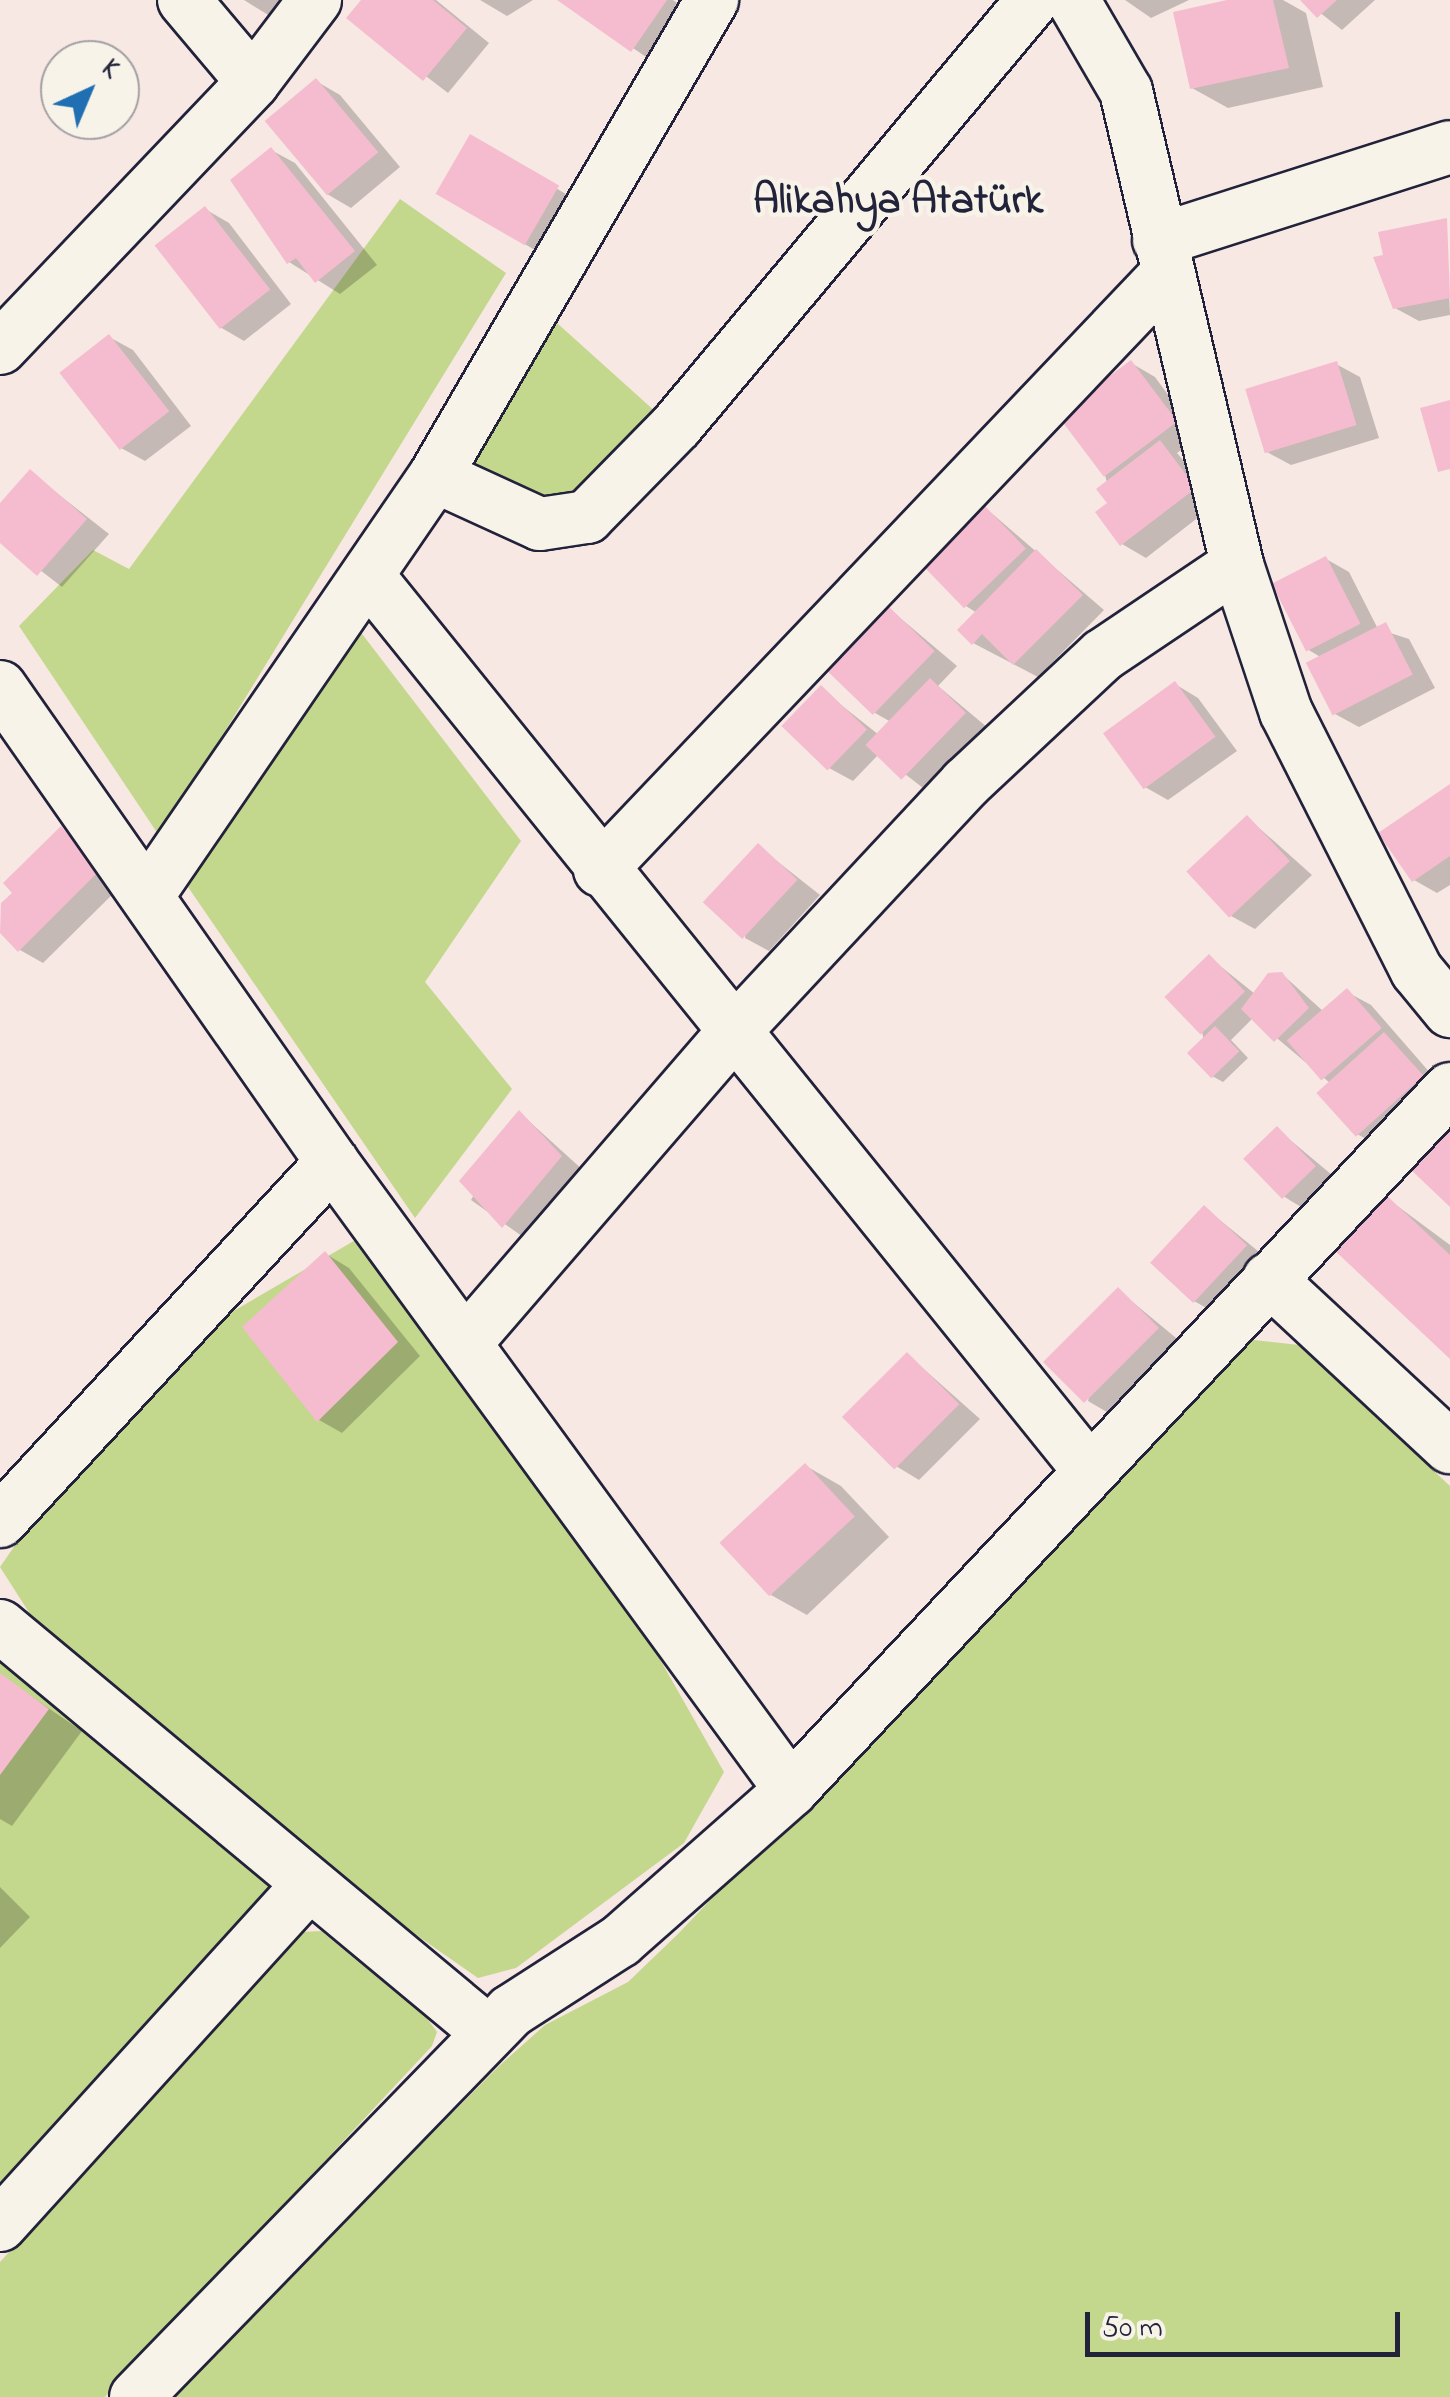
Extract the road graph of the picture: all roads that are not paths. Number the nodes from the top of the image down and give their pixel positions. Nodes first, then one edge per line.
1 (184, 0) edge
2 (314, 0) edge
3 (712, 0) edge
4 (1033, 0) edge
5 (1073, 0) edge
6 (253, 82) junction
7 (1450, 147) edge
8 (1163, 257) junction
9 (0, 348) edge
10 (435, 476) junction
11 (1236, 565) junction
12 (368, 576) junction
13 (0, 687) edge
14 (600, 870) junction
15 (147, 896) junction
16 (1450, 1011) edge
17 (730, 1036) junction
18 (1450, 1088) edge
19 (332, 1162) junction
20 (1269, 1280) junction
21 (467, 1341) junction
22 (1450, 1446) edge
23 (1090, 1472) junction
24 (0, 1521) edge
25 (0, 1626) edge
26 (792, 1790) junction
27 (306, 1887) junction
28 (489, 2033) junction
29 (0, 2225) edge
30 (136, 2397) edge

1 - 6 street
2 - 6 street
3 - 10 street
4 - 10 street
5 - 8 street
6 - 9 street
7 - 8 street
8 - 11 street
8 - 14 street
10 - 12 street
11 - 16 street
11 - 17 street
12 - 14 street
12 - 15 street
13 - 15 street
14 - 17 street
15 - 19 street
17 - 21 street
17 - 23 street
18 - 20 street
19 - 21 street
19 - 24 street
20 - 22 street
20 - 23 street
21 - 26 street
23 - 26 street
25 - 27 street
26 - 28 street
27 - 28 street
27 - 29 street
28 - 30 street

